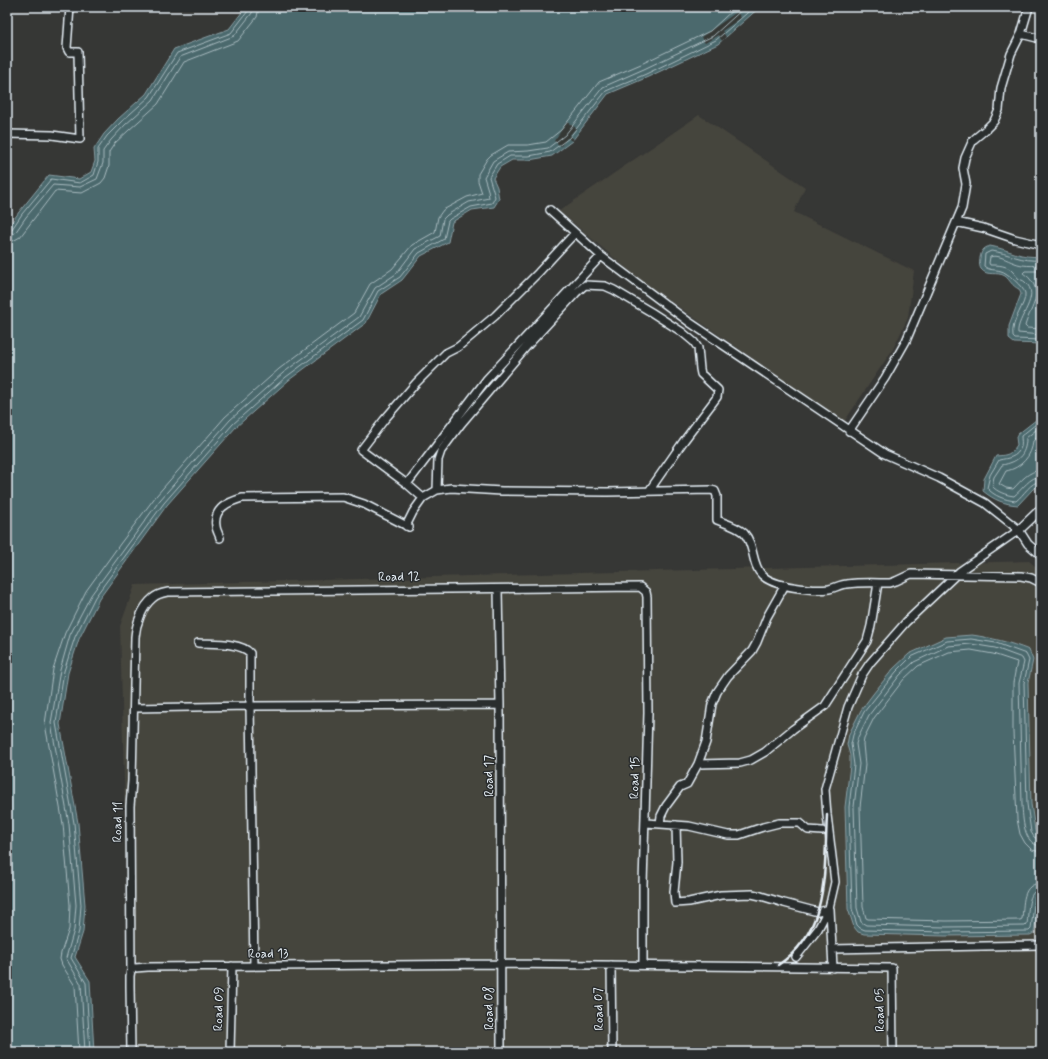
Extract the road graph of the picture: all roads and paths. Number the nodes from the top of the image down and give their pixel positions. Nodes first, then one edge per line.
1 (70, 7) edge
2 (1029, 7) edge
3 (1021, 34) junction
4 (1041, 39) edge
5 (7, 134) edge
6 (550, 210) dead end
7 (956, 222) junction
8 (575, 233) junction
9 (1041, 245) edge
10 (601, 256) junction
11 (849, 431) junction
12 (407, 484) junction
13 (437, 490) junction
14 (649, 491) junction
15 (422, 498) junction
16 (1041, 509) edge
17 (1019, 530) junction
18 (220, 538) dead end
19 (1041, 555) edge
20 (958, 574) junction
21 (878, 583) junction
22 (1041, 583) edge
23 (785, 585) junction
24 (498, 589) junction
25 (646, 592) joint
26 (152, 598) joint
27 (198, 643) dead end
28 (500, 704) junction
29 (250, 706) junction
30 (134, 708) junction
31 (698, 764) junction
32 (646, 823) junction
33 (660, 824) junction
34 (676, 825) junction
35 (822, 831) dead end
36 (1041, 946) edge
37 (832, 949) junction
38 (796, 957) dead end
39 (501, 964) junction
40 (611, 965) junction
41 (643, 965) junction
42 (232, 966) junction
43 (254, 966) junction
44 (833, 968) junction
45 (892, 968) joint
46 (132, 970) junction
47 (131, 1052) edge
48 (230, 1052) edge
49 (501, 1052) edge
50 (612, 1052) edge
51 (893, 1052) edge

1 - 5 street
2 - 3 street
3 - 4 street
3 - 7 street
6 - 8 street
7 - 9 street
7 - 11 street
8 - 10 street
8 - 12 street
10 - 11 street
10 - 12 street
11 - 17 street
12 - 15 street
13 - 14 street
13 - 14 street
13 - 15 street
14 - 23 street
15 - 18 street
16 - 17 street
17 - 19 street
17 - 20 street
20 - 21 street
20 - 22 street
20 - 38 street
21 - 23 street
21 - 31 street
23 - 31 street
24 - 25 street, Road 12
24 - 26 street, Road 12
24 - 28 street, Road 17
25 - 32 street, Road 15
26 - 30 street, Road 11
27 - 29 street
28 - 29 street
28 - 39 street, Road 17
29 - 30 street
29 - 43 street
30 - 46 street, Road 11
31 - 33 street
32 - 33 street
32 - 41 street, Road 15
33 - 34 street
34 - 35 street
34 - 37 street
36 - 37 street
37 - 44 street
39 - 40 street, Road 13
39 - 43 street, Road 13
39 - 49 street, Road 08
40 - 41 street, Road 13
40 - 50 street, Road 07
41 - 44 street, Road 13
42 - 43 street, Road 13
42 - 46 street, Road 13
42 - 48 street, Road 09
44 - 45 street, Road 13
45 - 51 street, Road 05
46 - 47 street, Road 11

